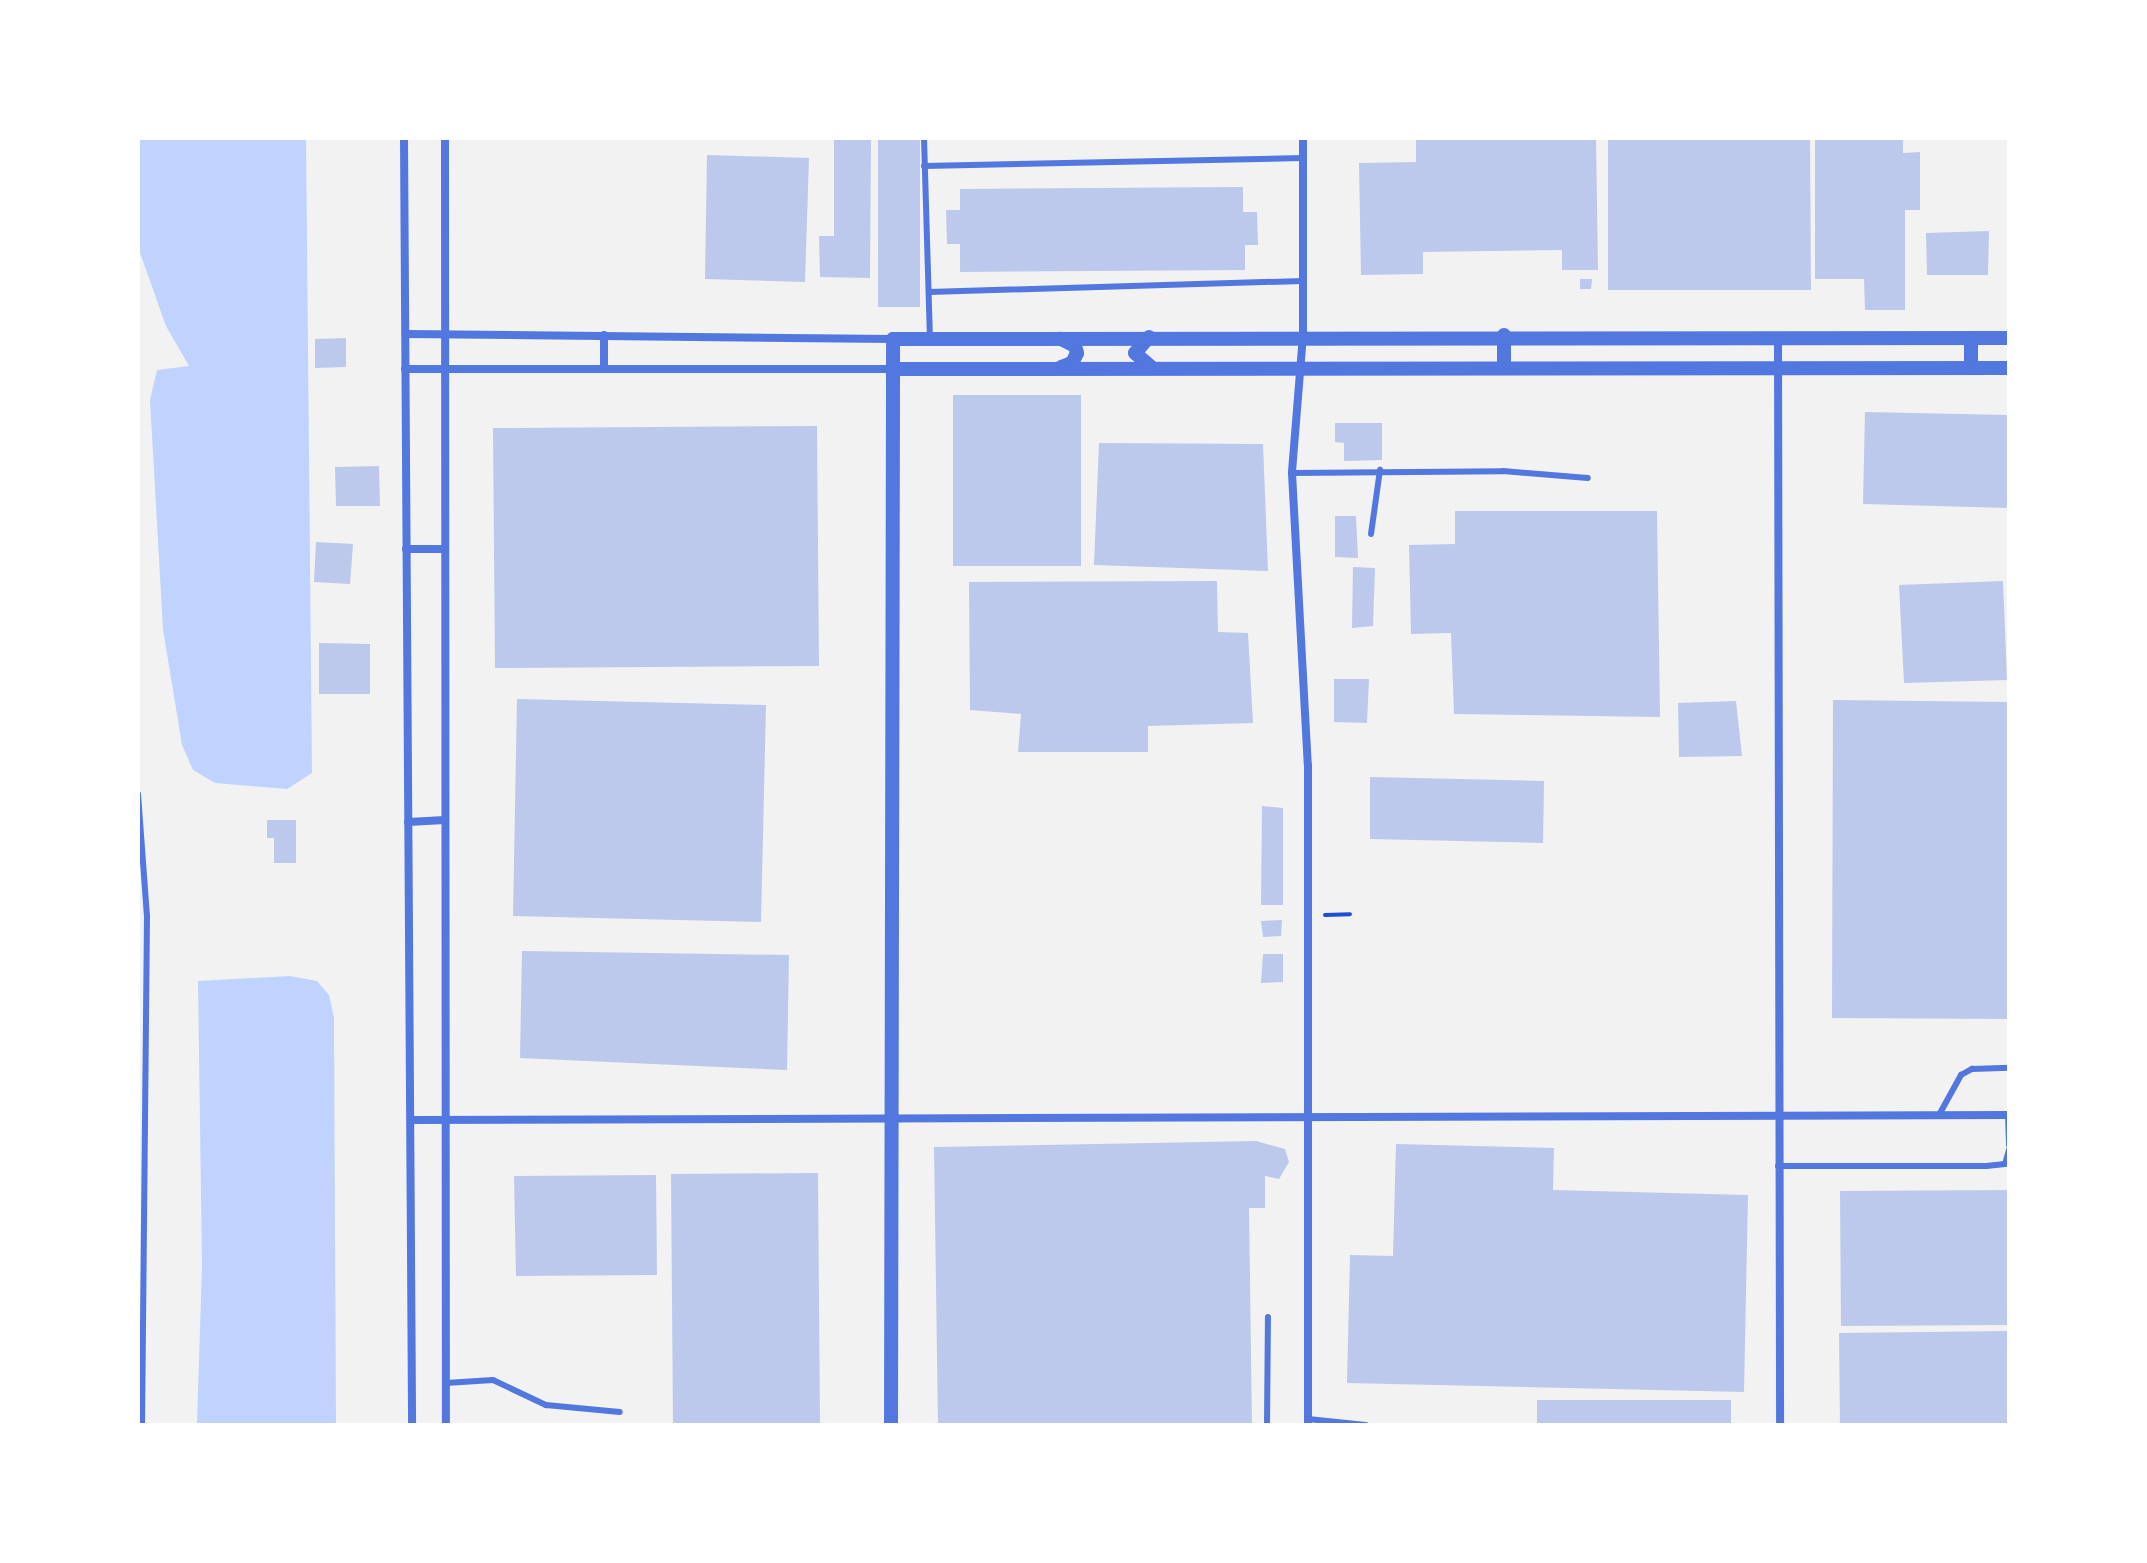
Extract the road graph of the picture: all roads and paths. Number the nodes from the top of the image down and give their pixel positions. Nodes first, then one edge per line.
1 (404, 138) edge
2 (445, 138) edge
3 (924, 138) edge
4 (1303, 138) edge
5 (1303, 158) junction
6 (924, 166) junction
7 (1303, 281) junction
8 (929, 292) junction
9 (406, 334) junction
10 (446, 334) junction
11 (604, 335) junction
12 (1303, 335) junction
13 (1504, 335) junction
14 (1149, 336) junction
15 (1778, 336) junction
16 (1057, 337) junction
17 (930, 338) junction
18 (1971, 338) junction
19 (2009, 338) edge
20 (893, 339) junction
21 (1504, 366) junction
22 (604, 367) junction
23 (1301, 367) junction
24 (1779, 367) junction
25 (1058, 368) junction
26 (1152, 368) junction
27 (1971, 368) junction
28 (2009, 368) edge
29 (405, 369) junction
30 (447, 369) junction
31 (893, 369) junction
32 (1380, 470) junction
33 (1292, 473) junction
34 (1588, 478) dead end
35 (1371, 534) dead end
36 (406, 549) junction
37 (442, 549) junction
38 (138, 794) edge
39 (445, 820) junction
40 (408, 822) junction
41 (1350, 914) dead end
42 (1306, 915) junction
43 (2009, 1068) edge
44 (1305, 1115) junction
45 (1939, 1115) junction
46 (2009, 1115) edge
47 (1778, 1116) junction
48 (892, 1118) junction
49 (411, 1120) junction
50 (444, 1120) junction
51 (2009, 1148) edge
52 (1778, 1166) junction
53 (1268, 1317) dead end
54 (446, 1383) junction
55 (620, 1412) dead end
56 (1308, 1422) edge
57 (142, 1425) edge
58 (412, 1425) edge
59 (446, 1425) edge
60 (891, 1425) edge
61 (1267, 1425) edge
62 (1366, 1425) edge
63 (1780, 1425) edge

1 - 9 street
2 - 10 street
3 - 6 lane
4 - 5 street
5 - 6 lane
5 - 7 street
6 - 8 lane
7 - 8 lane
7 - 12 street
8 - 17 lane
9 - 10 street
9 - 29 street
10 - 11 street
10 - 30 street
11 - 20 street
11 - 22 street
12 - 13 street
12 - 14 street
12 - 23 street
13 - 15 street
13 - 21 street
14 - 16 street
14 - 26 street
15 - 18 street
15 - 24 street
16 - 17 street
16 - 25 street
17 - 20 street
18 - 19 street
18 - 27 street
20 - 31 street
21 - 23 street
21 - 24 street
22 - 30 street
22 - 31 street
23 - 26 street
23 - 33 street
24 - 27 street
24 - 47 street
25 - 26 street
25 - 31 street
27 - 28 street
29 - 30 street
29 - 36 street
30 - 37 street
31 - 48 street
32 - 33 lane
32 - 34 lane
32 - 35 lane
33 - 42 street
36 - 37 street
36 - 40 street
37 - 39 street
38 - 57 lane
39 - 40 street
39 - 50 street
40 - 49 street
41 - 42 path
42 - 44 street
43 - 45 lane
44 - 47 street
44 - 48 street
44 - 56 street
45 - 46 street
45 - 47 street
46 - 51 lane
47 - 52 street
48 - 50 street
48 - 60 street
49 - 50 street
49 - 58 street
50 - 54 street
51 - 52 lane
52 - 63 street
53 - 61 lane
54 - 55 lane
54 - 59 street
56 - 62 lane

